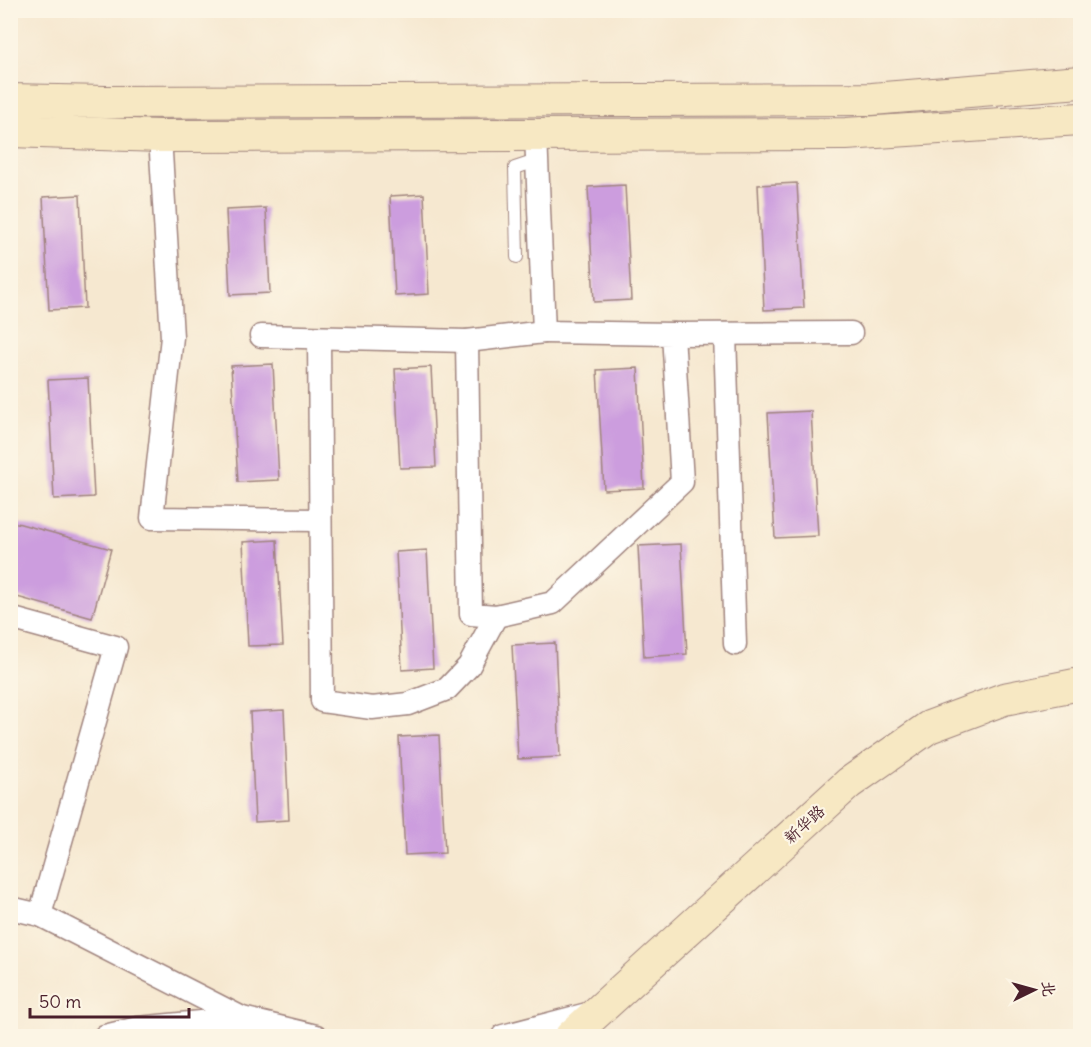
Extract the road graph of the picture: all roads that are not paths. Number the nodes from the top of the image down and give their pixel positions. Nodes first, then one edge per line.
1 (1080, 82) edge
2 (10, 100) edge
3 (1080, 119) edge
4 (10, 131) edge
5 (160, 136) junction
6 (536, 148) junction
7 (517, 257) dead end
8 (544, 332) junction
9 (851, 333) dead end
10 (673, 334) junction
11 (725, 334) junction
12 (261, 336) dead end
13 (319, 338) junction
14 (467, 341) junction
15 (319, 520) junction
16 (496, 616) junction
17 (10, 618) edge
18 (735, 644) dead end
19 (1080, 684) edge
20 (10, 908) edge
21 (40, 915) junction
22 (599, 1011) junction
23 (242, 1018) junction
24 (105, 1036) edge
25 (316, 1036) edge
26 (503, 1036) edge
27 (571, 1036) edge

1 - 2 main road
3 - 6 main road
4 - 5 main road
5 - 6 main road
5 - 15 street
6 - 7 lane
6 - 8 street
8 - 10 street
8 - 14 street
9 - 11 street
10 - 11 street
10 - 16 street
11 - 18 street
12 - 13 street
13 - 14 street
13 - 15 street
14 - 16 street
15 - 16 street
17 - 21 street
19 - 22 main road, 新华路
20 - 21 street
21 - 23 street
22 - 26 street
22 - 27 main road, 新华路
23 - 24 street
23 - 25 street

